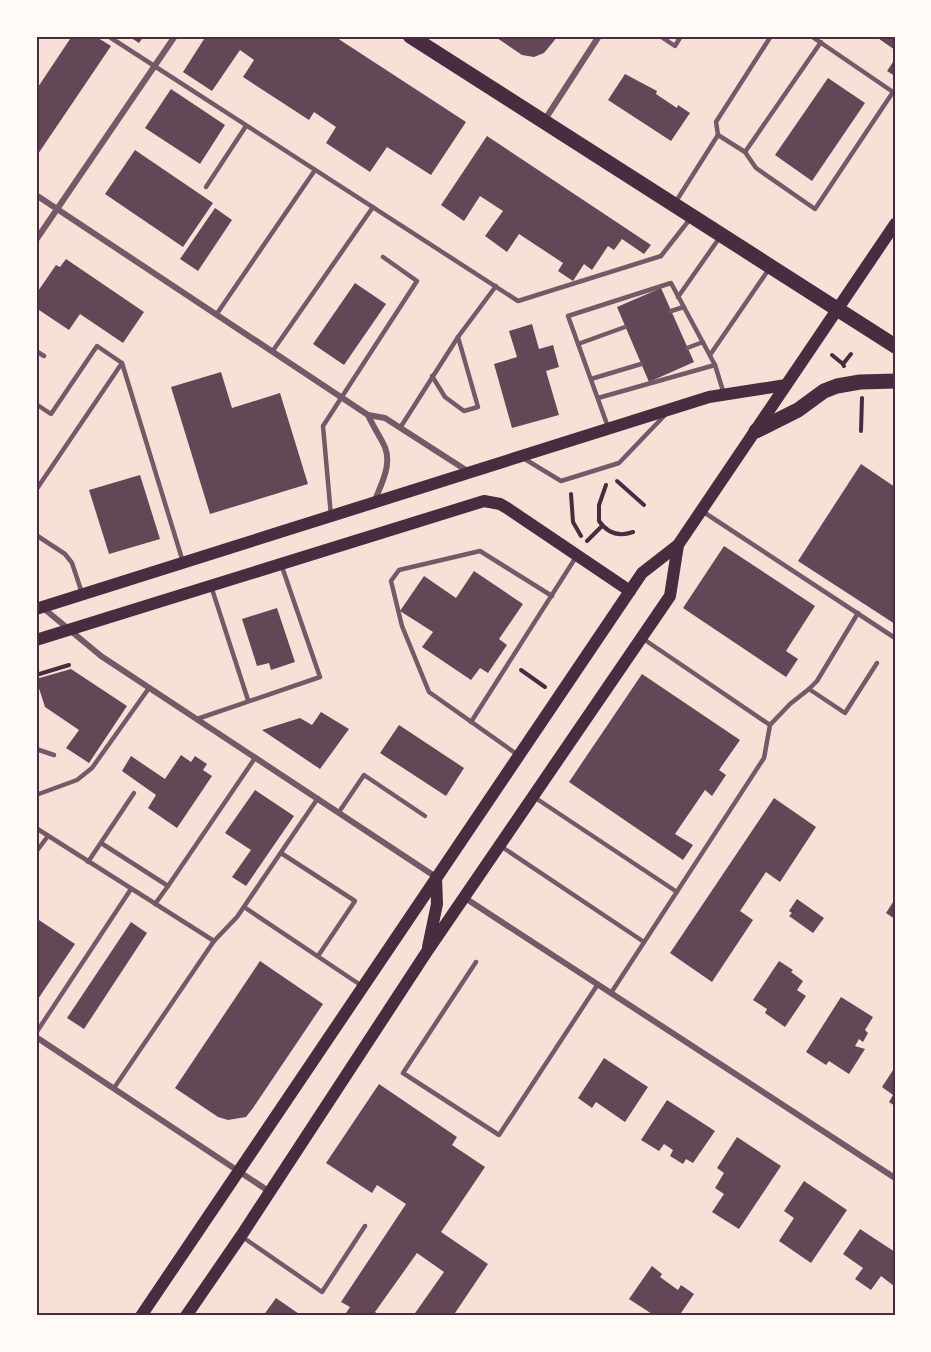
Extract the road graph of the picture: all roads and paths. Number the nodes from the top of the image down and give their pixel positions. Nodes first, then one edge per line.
1 (108, 36) edge
2 (175, 36) edge
3 (410, 36) edge
4 (599, 36) edge
5 (660, 36) edge
6 (681, 36) edge
7 (771, 36) edge
8 (811, 36) edge
9 (821, 42) junction
10 (154, 66) junction
11 (894, 93) edge
12 (543, 122) junction
13 (246, 126) junction
14 (718, 135) junction
15 (745, 152) junction
16 (315, 170) junction
17 (206, 187) dead end
18 (36, 195) edge
19 (673, 205) junction
20 (372, 207) junction
21 (57, 209) junction
22 (692, 217) junction
23 (895, 224) edge
24 (721, 235) junction
25 (36, 240) edge
26 (383, 256) dead end
27 (770, 267) junction
28 (496, 286) junction
29 (678, 297) junction
30 (684, 307) junction
31 (838, 310) junction
32 (671, 311) dead end
33 (216, 315) junction
34 (626, 327) dead end
35 (458, 337) junction
36 (703, 342) junction
37 (578, 344) junction
38 (895, 346) edge
39 (687, 348) dead end
40 (36, 351) edge
41 (272, 352) junction
42 (832, 355) dead end
43 (44, 356) dead end
44 (710, 356) junction
45 (122, 363) junction
46 (641, 364) dead end
47 (843, 364) dead end
48 (715, 365) junction
49 (432, 376) junction
50 (591, 379) junction
51 (895, 381) edge
52 (786, 385) junction
53 (724, 395) junction
54 (340, 397) junction
55 (598, 398) junction
56 (862, 398) dead end
57 (36, 404) edge
58 (669, 411) junction
59 (368, 415) junction
60 (400, 428) junction
61 (608, 429) junction
62 (756, 431) junction
63 (861, 431) dead end
64 (520, 457) junction
65 (470, 473) junction
66 (617, 481) dead end
67 (606, 485) dead end
68 (36, 490) edge
69 (571, 494) dead end
70 (375, 503) junction
71 (644, 505) dead end
72 (702, 511) junction
73 (331, 516) junction
74 (602, 526) junction
75 (633, 532) dead end
76 (36, 535) edge
77 (586, 542) junction
78 (678, 545) junction
79 (591, 548) dead end
80 (578, 555) junction
81 (183, 562) junction
82 (281, 564) junction
83 (211, 586) junction
84 (630, 591) junction
85 (82, 594) junction
86 (552, 596) junction
87 (38, 607) edge
88 (858, 613) junction
89 (68, 630) junction
90 (642, 638) junction
91 (895, 638) edge
92 (36, 640) edge
93 (877, 663) dead end
94 (69, 665) dead end
95 (518, 669) dead end
96 (36, 675) edge
97 (545, 687) dead end
98 (149, 688) junction
99 (810, 689) junction
100 (248, 700) junction
101 (197, 719) junction
102 (471, 722) junction
103 (770, 725) junction
104 (36, 748) edge
105 (54, 755) dead end
106 (519, 756) junction
107 (255, 758) junction
108 (134, 794) dead end
109 (36, 795) edge
110 (534, 797) junction
111 (318, 798) junction
112 (339, 812) junction
113 (425, 816) dead end
114 (36, 828) edge
115 (48, 836) junction
116 (101, 843) junction
117 (500, 846) junction
118 (36, 852) edge
119 (281, 853) junction
120 (88, 862) junction
121 (436, 877) junction
122 (168, 886) junction
123 (131, 889) junction
124 (677, 892) junction
125 (465, 898) junction
126 (155, 904) junction
127 (244, 907) junction
128 (214, 941) junction
129 (644, 942) junction
130 (426, 953) junction
131 (318, 956) junction
132 (476, 962) dead end
133 (598, 984) junction
134 (362, 986) junction
135 (611, 993) junction
136 (36, 1035) edge
137 (114, 1088) junction
138 (238, 1171) junction
139 (895, 1178) edge
140 (270, 1192) junction
141 (365, 1226) dead end
142 (241, 1236) junction
143 (141, 1316) edge
144 (186, 1316) edge

1 - 10 lane
2 - 10 street
3 - 12 main road
4 - 12 street
5 - 6 lane
7 - 14 lane
8 - 9 lane
9 - 11 lane
9 - 15 lane
10 - 13 lane
10 - 21 street
11 - 15 lane
12 - 19 main road
13 - 16 lane
13 - 17 lane
14 - 15 lane
14 - 19 lane
16 - 20 lane
16 - 33 lane
18 - 21 street
19 - 22 main road
20 - 28 lane
20 - 41 lane
21 - 25 street
21 - 33 street
22 - 24 main road
22 - 28 lane
23 - 31 main road
24 - 27 main road
24 - 29 lane
26 - 54 lane
27 - 31 main road
27 - 44 lane
28 - 35 lane
29 - 30 lane
29 - 37 lane
30 - 32 lane
30 - 36 lane
31 - 38 main road
31 - 52 main road
33 - 41 street
34 - 37 lane
35 - 49 lane
35 - 49 lane
36 - 39 lane
36 - 44 lane
37 - 50 lane
40 - 43 lane
41 - 54 street
42 - 47 path
44 - 48 lane
45 - 57 lane
45 - 68 lane
45 - 81 lane
46 - 50 lane
48 - 53 lane
48 - 55 lane
49 - 60 lane
50 - 55 lane
51 - 62 main road
52 - 53 main road
52 - 62 main road
53 - 58 main road
54 - 59 street
54 - 73 lane
55 - 61 lane
56 - 63 path
58 - 61 main road
58 - 64 lane
59 - 60 street
59 - 70 street
60 - 65 street
61 - 64 main road
62 - 72 main road
64 - 65 main road
65 - 70 main road
66 - 71 path
67 - 74 path
69 - 77 path
70 - 73 main road
72 - 78 main road
72 - 88 lane
73 - 81 main road
74 - 75 path
74 - 77 path
76 - 85 lane
77 - 79 path
78 - 84 main road
78 - 90 main road
80 - 82 main road
80 - 84 main road
80 - 86 lane
81 - 85 main road
82 - 83 main road
82 - 100 lane
83 - 89 main road
83 - 100 lane
84 - 106 main road
85 - 87 main road
86 - 102 lane
86 - 102 lane
87 - 89 street
88 - 91 lane
88 - 99 lane
89 - 92 main road
89 - 98 street
90 - 103 lane
90 - 110 main road
93 - 99 lane
94 - 96 path
95 - 97 path
98 - 101 street
98 - 109 lane
99 - 103 lane
100 - 101 lane
101 - 107 street
102 - 106 lane
103 - 124 lane
104 - 105 lane
106 - 121 main road
107 - 111 street
107 - 122 lane
108 - 116 lane
110 - 117 main road
110 - 124 lane
111 - 112 street
111 - 119 lane
112 - 113 lane
112 - 121 street
114 - 115 lane
115 - 118 lane
115 - 120 lane
116 - 120 lane
116 - 122 lane
117 - 125 main road
117 - 129 lane
119 - 127 lane
119 - 131 lane
120 - 123 lane
121 - 130 main road
121 - 134 main road
122 - 126 lane
123 - 126 lane
123 - 136 lane
124 - 129 lane
125 - 130 main road
125 - 133 street
126 - 128 lane
127 - 128 lane
127 - 131 lane
128 - 137 lane
129 - 135 lane
130 - 140 main road
131 - 134 lane
132 - 133 lane
133 - 135 street
134 - 138 main road
135 - 139 street
136 - 137 street
137 - 138 street
138 - 140 street
138 - 143 main road
140 - 142 main road
141 - 142 lane
142 - 144 main road

